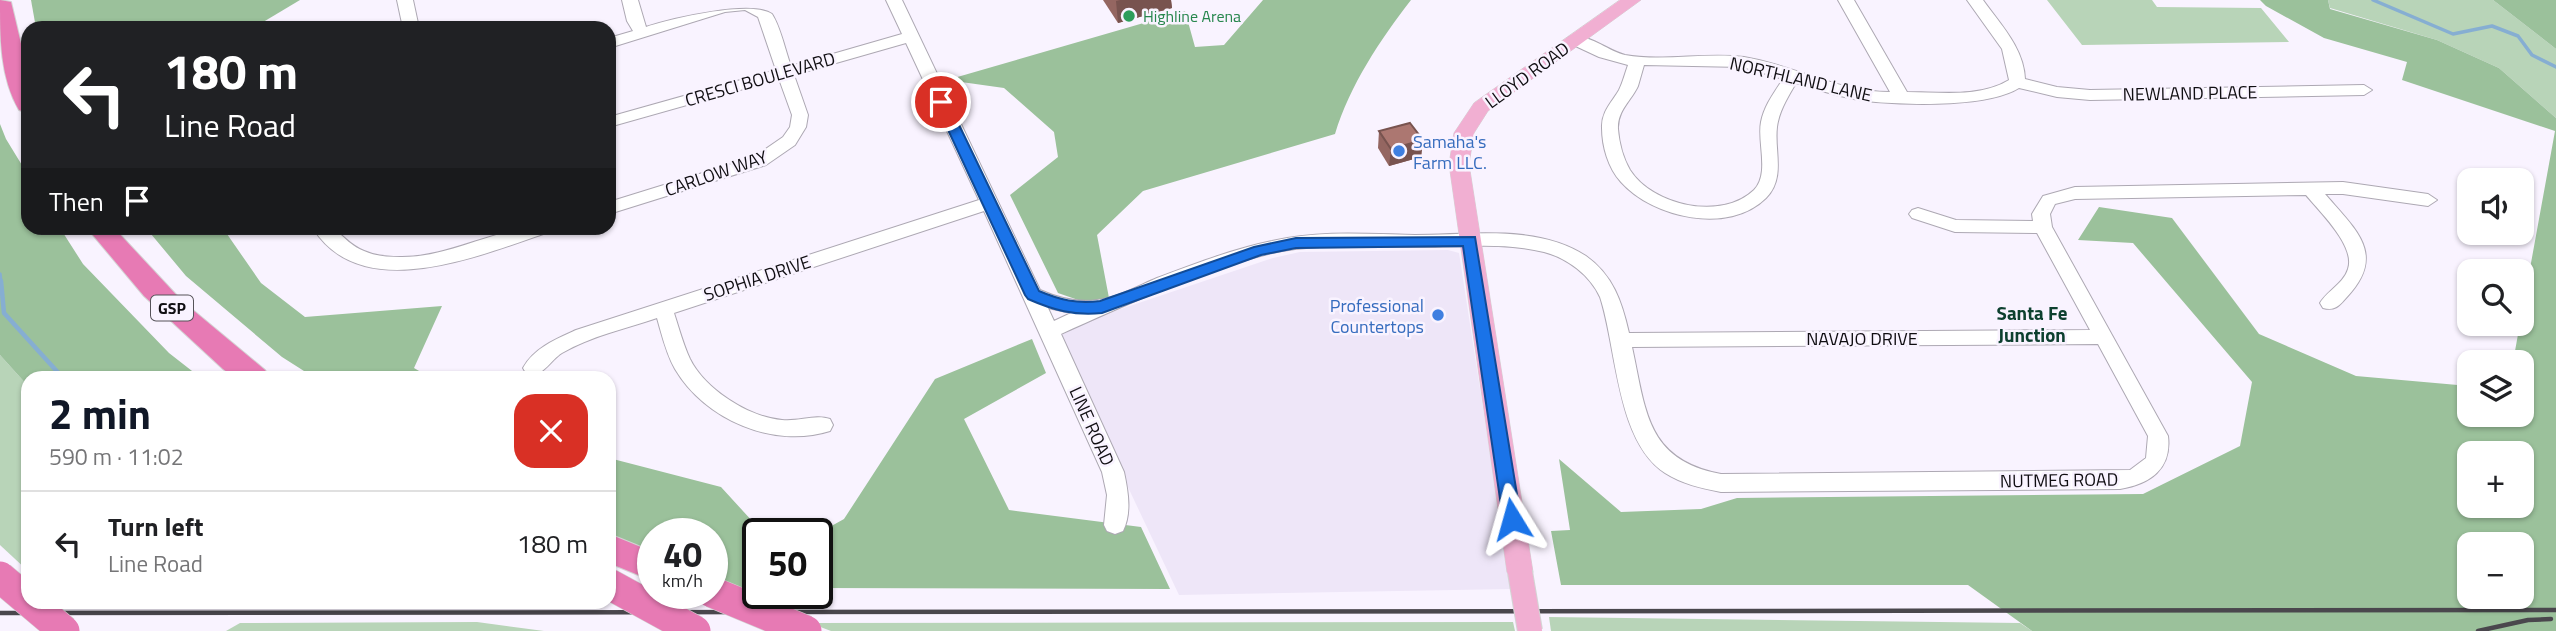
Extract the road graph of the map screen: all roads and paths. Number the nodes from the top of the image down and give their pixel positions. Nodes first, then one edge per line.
1 (405, 0) edge
2 (630, 0) edge
3 (894, 0) edge
4 (1632, 0) edge
5 (1846, 0) edge
6 (1975, 0) edge
7 (0, 2) edge
8 (410, 21) edge
9 (642, 33) junction
10 (910, 37) junction
11 (1576, 40) junction
12 (616, 41) edge
13 (1637, 62) junction
14 (786, 72) junction
15 (1792, 77) junction
16 (2017, 82) junction
17 (21, 85) edge
18 (2364, 90) dead end
19 (1902, 98) junction
20 (616, 120) edge
21 (2311, 189) junction
22 (2428, 200) dead end
23 (989, 203) junction
24 (616, 206) edge
25 (1918, 214) dead end
26 (2043, 227) junction
27 (106, 235) edge
28 (330, 235) edge
29 (519, 235) edge
30 (1469, 240) junction
31 (1033, 295) junction
32 (2330, 303) dead end
33 (1102, 307) junction
34 (663, 309) junction
35 (1049, 331) junction
36 (2103, 337) junction
37 (1621, 340) junction
38 (533, 368) dead end
39 (247, 371) edge
40 (823, 425) dead end
41 (1115, 525) dead end
42 (616, 551) edge
43 (637, 560) edge
44 (0, 577) edge
45 (616, 588) edge
46 (21, 595) edge
47 (728, 599) edge
48 (38, 609) edge
49 (64, 631) edge
50 (695, 631) edge
51 (806, 631) edge
52 (1530, 631) edge

1 - 8 street
2 - 9 street
3 - 10 street, LINE ROAD
4 - 11 main road, LLOYD ROAD
5 - 19 street
6 - 16 street
7 - 17 highway
9 - 12 street
9 - 14 street
10 - 14 street, CRESCI BOULEVARD
10 - 23 street, LINE ROAD
11 - 13 street, NORTHLAND LANE
11 - 30 main road, LLOYD ROAD
13 - 15 street, NORTHLAND LANE
13 - 15 street
14 - 20 street, CRESCI BOULEVARD
14 - 24 street, CARLOW WAY
15 - 19 street, NORTHLAND LANE
16 - 18 street, NEWLAND PLACE
16 - 19 street, NORTHLAND LANE
21 - 22 street
21 - 26 street
21 - 32 street
23 - 31 street, LINE ROAD
23 - 34 street, SOPHIA DRIVE
25 - 26 street
26 - 36 street, NUTMEG ROAD
27 - 39 highway, GSP
28 - 29 street
30 - 33 street
30 - 37 street, NUTMEG ROAD
30 - 52 main road, LLOYD ROAD, bridge
31 - 33 street
31 - 35 street, LINE ROAD
33 - 35 street
34 - 38 street, SOPHIA DRIVE
34 - 40 street
35 - 41 street, LINE ROAD
36 - 37 street, NAVAJO DRIVE
36 - 37 street, NUTMEG ROAD
42 - 43 highway
44 - 46 highway, bridge
45 - 50 highway, bridge
47 - 51 highway, bridge
48 - 49 highway, bridge

